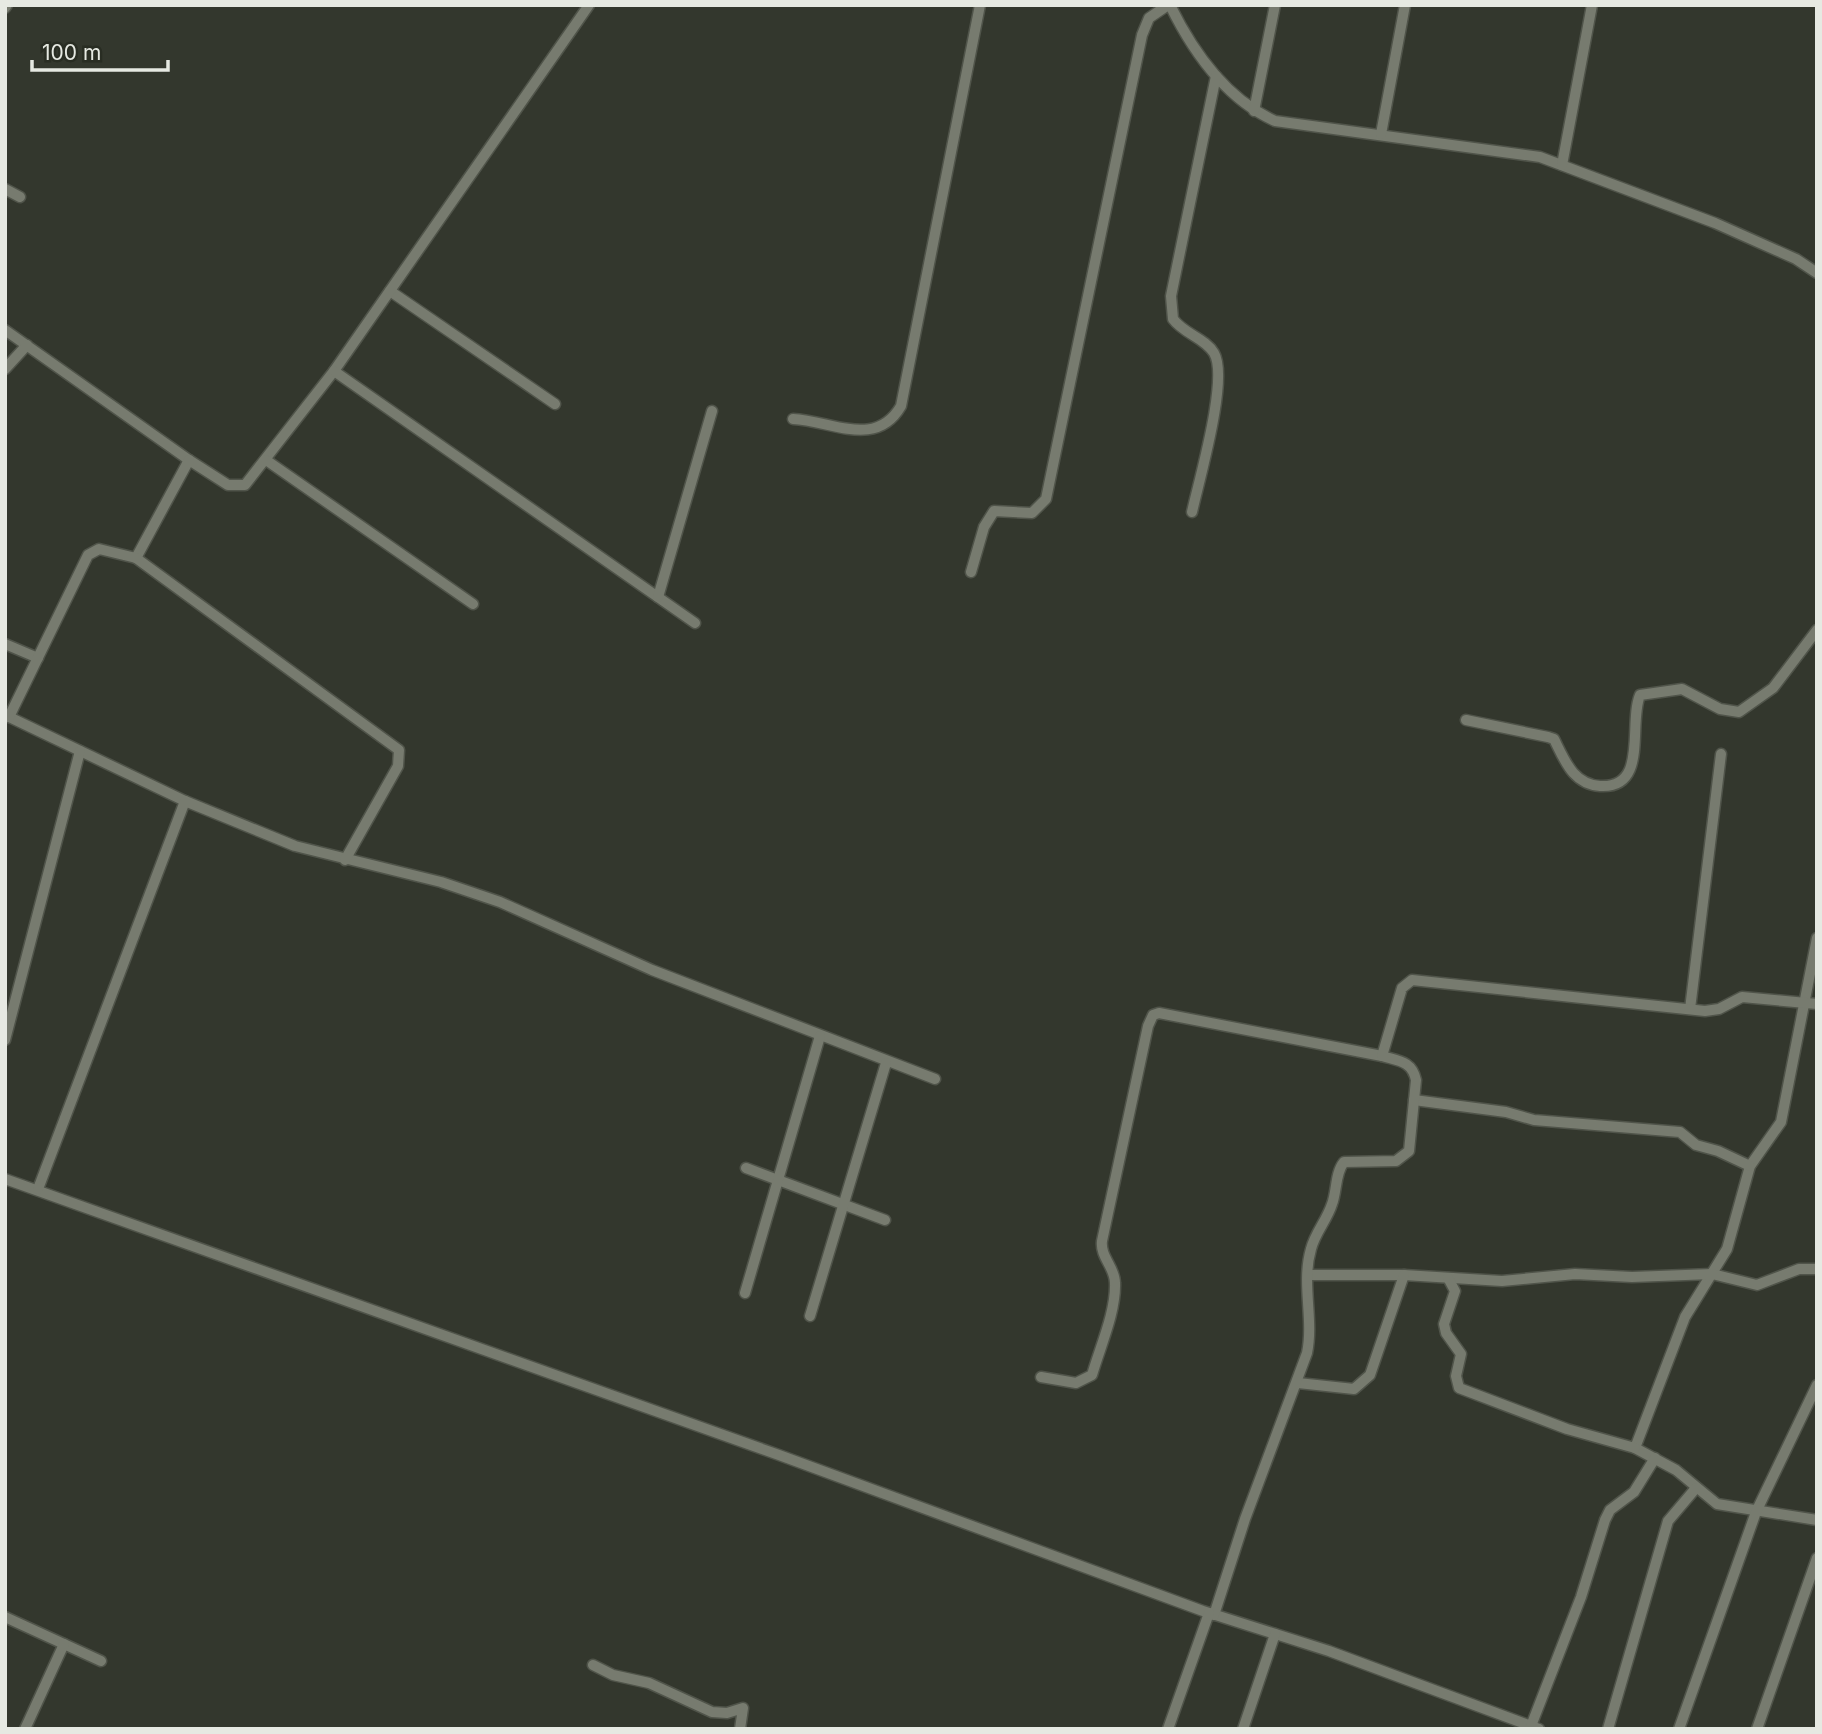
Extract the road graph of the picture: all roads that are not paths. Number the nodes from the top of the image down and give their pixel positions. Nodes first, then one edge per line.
1 (589, 5) edge
2 (981, 5) edge
3 (1169, 5) edge
4 (1275, 5) edge
5 (1405, 5) edge
6 (1592, 5) edge
7 (1216, 76) junction
8 (1254, 111) junction
9 (1381, 134) junction
10 (1562, 165) junction
11 (5, 189) edge
12 (20, 197) dead end
13 (1817, 273) edge
14 (390, 291) junction
15 (5, 330) edge
16 (27, 345) junction
17 (5, 369) edge
18 (334, 372) junction
19 (555, 404) dead end
20 (712, 411) dead end
21 (793, 419) dead end
22 (189, 460) junction
23 (266, 460) junction
24 (1192, 512) dead end
25 (136, 558) junction
26 (971, 572) dead end
27 (659, 597) junction
28 (473, 604) dead end
29 (695, 623) dead end
30 (1817, 631) edge
31 (5, 644) edge
32 (37, 658) junction
33 (7, 716) edge
34 (1466, 720) dead end
35 (80, 751) junction
36 (1721, 754) dead end
37 (185, 801) junction
38 (345, 860) junction
39 (1817, 938) edge
40 (1805, 1002) junction
41 (1817, 1004) edge
42 (1690, 1009) junction
43 (820, 1036) junction
44 (5, 1040) edge
45 (1382, 1056) junction
46 (886, 1063) junction
47 (935, 1079) dead end
48 (1414, 1100) junction
49 (1749, 1167) junction
50 (746, 1168) dead end
51 (5, 1179) edge
52 (778, 1180) junction
53 (38, 1189) junction
54 (844, 1204) junction
55 (885, 1220) dead end
56 (1817, 1269) edge
57 (1712, 1274) junction
58 (1308, 1275) junction
59 (1404, 1275) junction
60 (1448, 1278) junction
61 (745, 1293) dead end
62 (810, 1316) dead end
63 (1041, 1377) dead end
64 (1298, 1383) junction
65 (1817, 1385) edge
66 (1635, 1448) junction
67 (1655, 1458) junction
68 (1696, 1488) junction
69 (1756, 1512) junction
70 (1817, 1520) edge
71 (1817, 1558) edge
72 (1211, 1614) junction
73 (5, 1617) edge
74 (1275, 1634) junction
75 (64, 1644) junction
76 (101, 1661) dead end
77 (593, 1665) dead end
78 (1535, 1728) edge
79 (24, 1729) edge
80 (740, 1729) edge
81 (1168, 1729) edge
82 (1243, 1729) edge
83 (1608, 1729) edge
84 (1679, 1729) edge
85 (1757, 1729) edge

1 - 14 street
2 - 21 street
3 - 7 street
3 - 26 street
4 - 8 street
5 - 9 street
6 - 10 street
7 - 8 street
7 - 24 street
8 - 9 street
9 - 10 street
10 - 13 street
11 - 12 street
14 - 18 street
14 - 19 street
15 - 16 street
16 - 17 street
16 - 22 street
18 - 23 street
18 - 27 street
20 - 27 street
22 - 23 street
22 - 25 street
23 - 28 street
25 - 32 street
25 - 38 street
27 - 29 street
30 - 34 street
31 - 32 street
32 - 33 street
33 - 35 street
35 - 37 street
35 - 44 street
36 - 42 street
37 - 38 street
37 - 53 street
38 - 43 street
39 - 40 street
40 - 41 street
40 - 42 street
40 - 49 street
42 - 45 street
43 - 46 street
43 - 52 street
45 - 48 street
45 - 63 street
46 - 47 street
46 - 54 street
48 - 49 street
48 - 58 street
49 - 57 street
50 - 52 street
51 - 53 street
52 - 54 street
52 - 61 street
53 - 72 street
54 - 55 street
54 - 62 street
56 - 57 street
57 - 60 street
57 - 66 street
58 - 59 street
58 - 64 street
59 - 60 street
59 - 64 street
60 - 66 street
64 - 72 street
65 - 69 street
66 - 67 street
67 - 68 street
67 - 78 street
68 - 69 street
68 - 83 street
69 - 70 street
69 - 84 street
71 - 85 street
72 - 74 street
72 - 81 street
73 - 75 street
74 - 78 street
74 - 82 street
75 - 76 street
75 - 79 street
77 - 80 street

